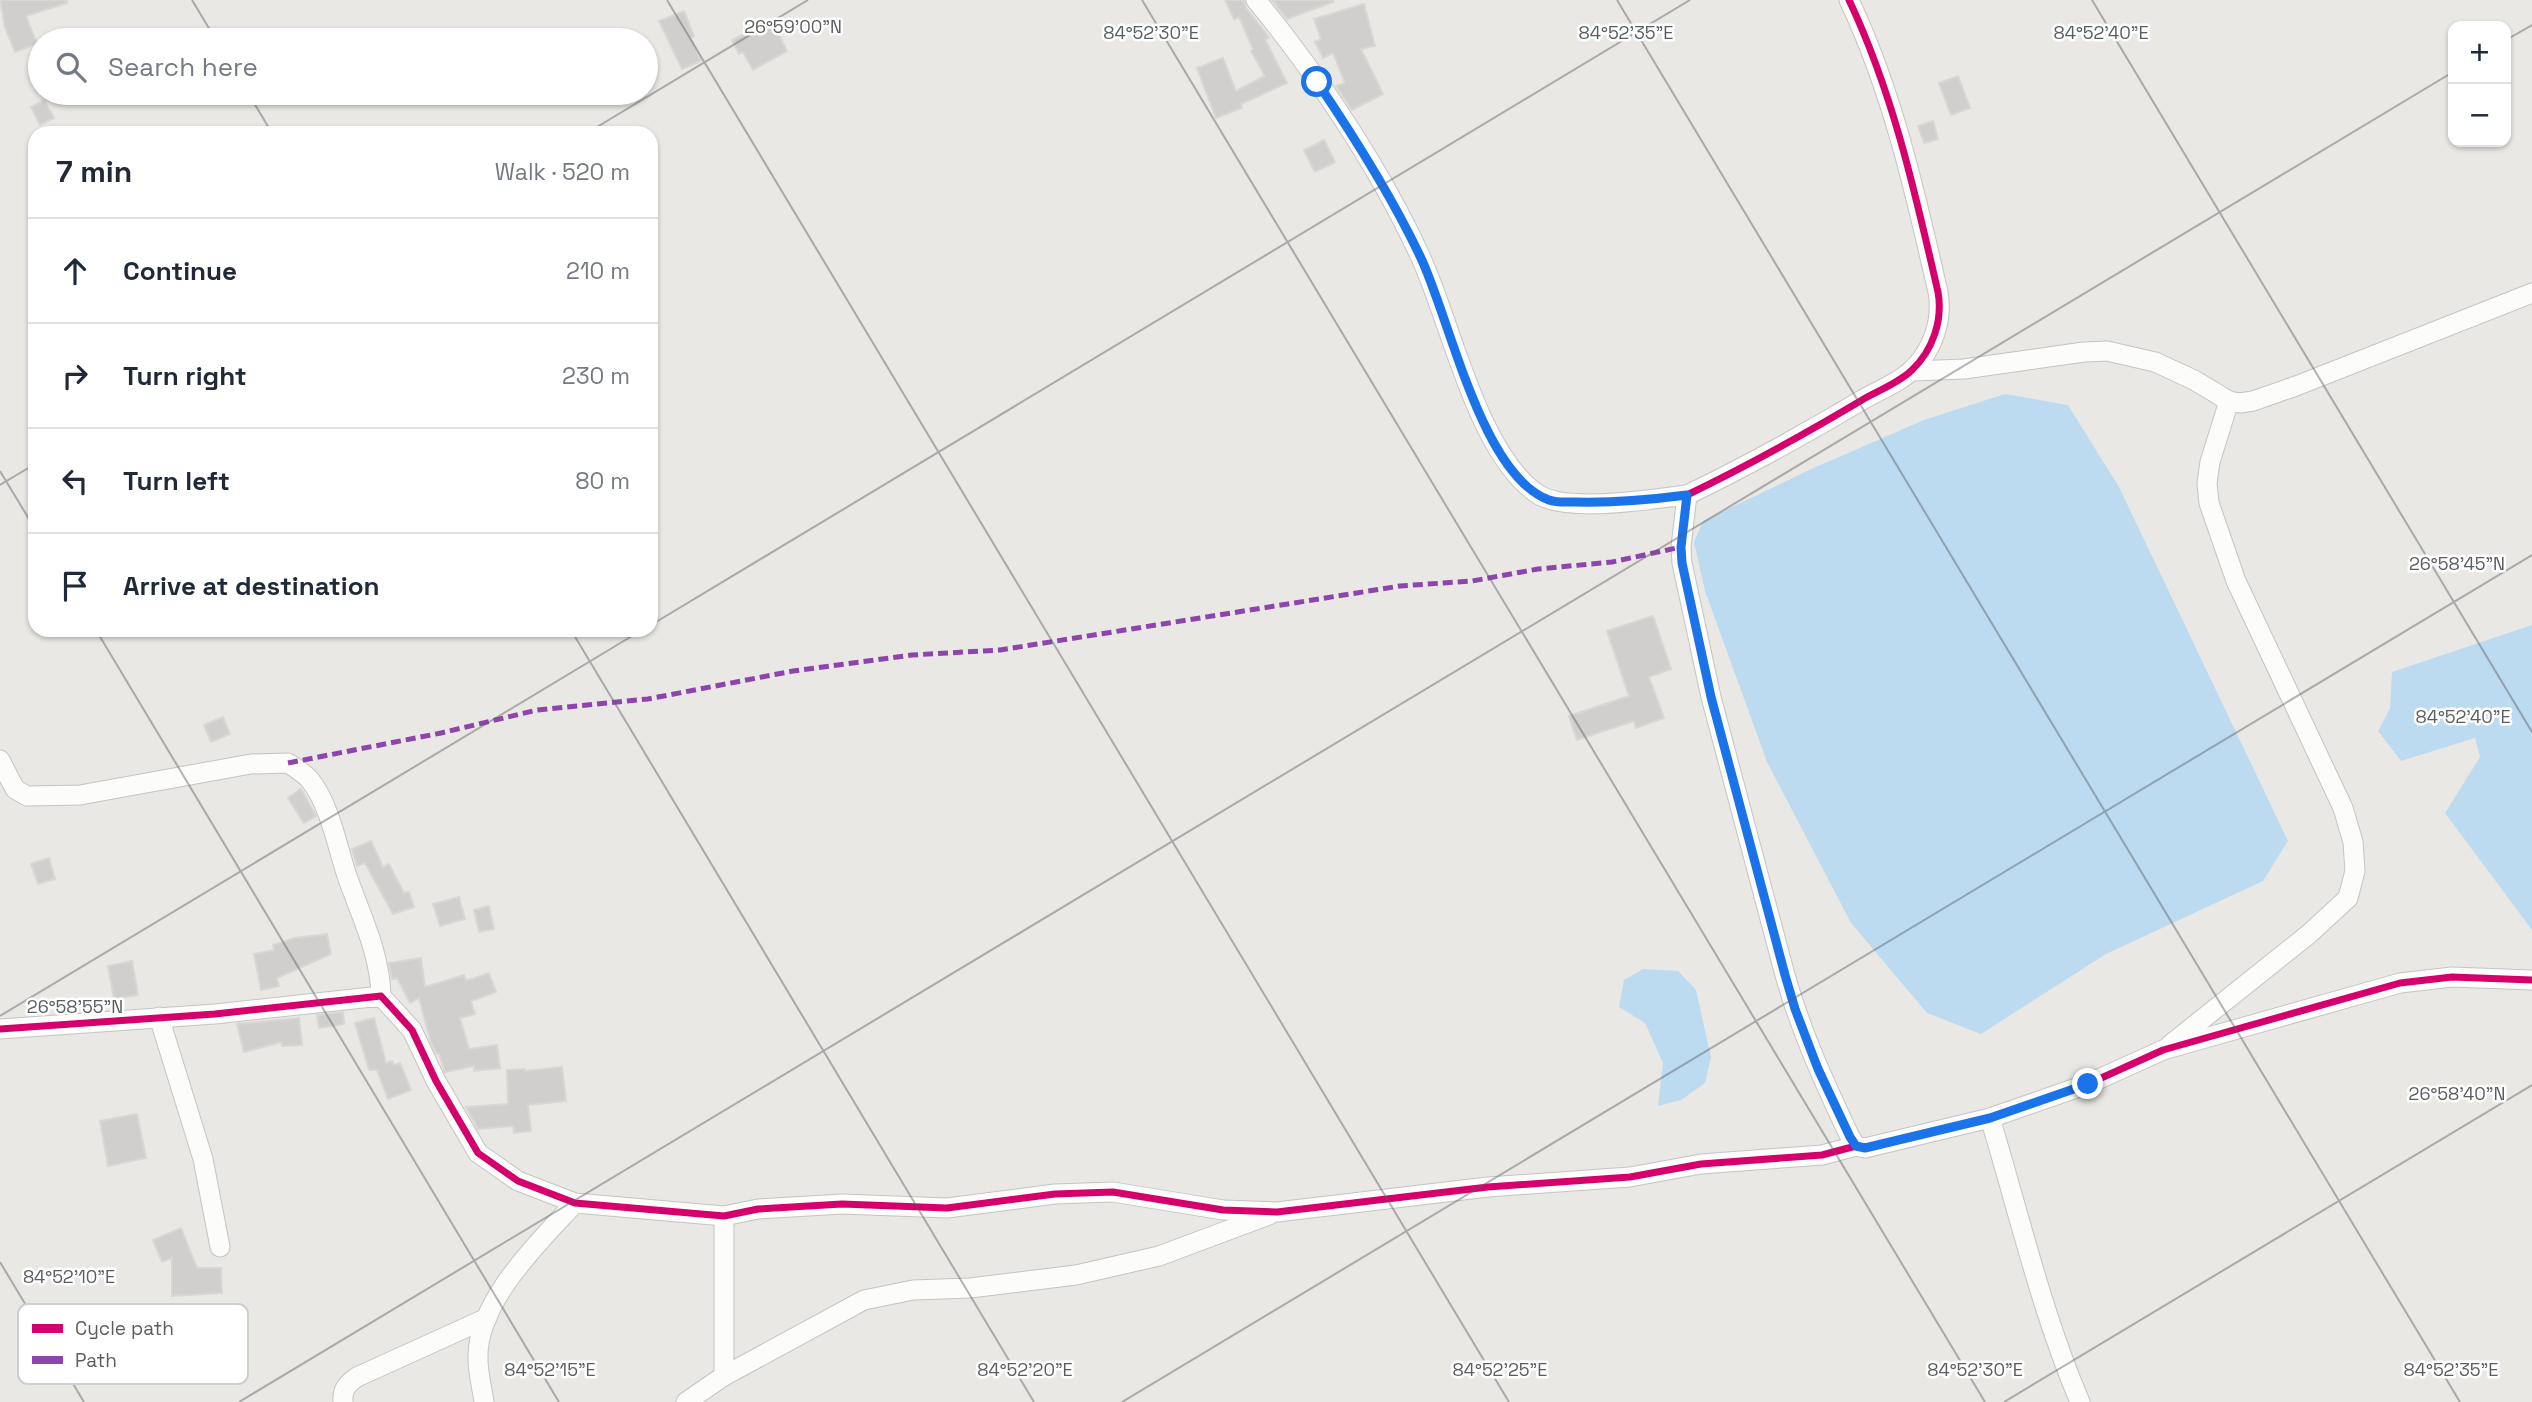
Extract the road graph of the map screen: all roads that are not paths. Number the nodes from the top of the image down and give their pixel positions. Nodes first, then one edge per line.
1 (1256, 0) edge
2 (1849, 0) edge
3 (2532, 293) edge
4 (1912, 371) junction
5 (2229, 401) junction
6 (1687, 495) junction
7 (0, 761) edge
8 (2532, 980) edge
9 (381, 996) junction
10 (159, 1017) junction
11 (0, 1029) edge
12 (2163, 1050) junction
13 (1990, 1118) junction
14 (1856, 1146) junction
15 (575, 1203) junction
16 (1277, 1212) junction
17 (724, 1216) junction
18 (220, 1247) dead end
19 (487, 1318) junction
20 (723, 1376) junction
21 (344, 1402) edge
22 (484, 1402) edge
23 (686, 1402) edge
24 (2080, 1402) edge

1 - 6 street
2 - 4 street
3 - 5 street
4 - 5 street
4 - 6 street
5 - 12 street
6 - 14 street
7 - 9 street
8 - 12 street
9 - 10 street
9 - 15 street
10 - 11 street
10 - 18 street
12 - 13 street
13 - 14 street
13 - 24 street
14 - 16 street
15 - 17 street
15 - 19 street
16 - 17 street
16 - 20 street
17 - 20 street
19 - 21 street
19 - 22 street
20 - 23 street

